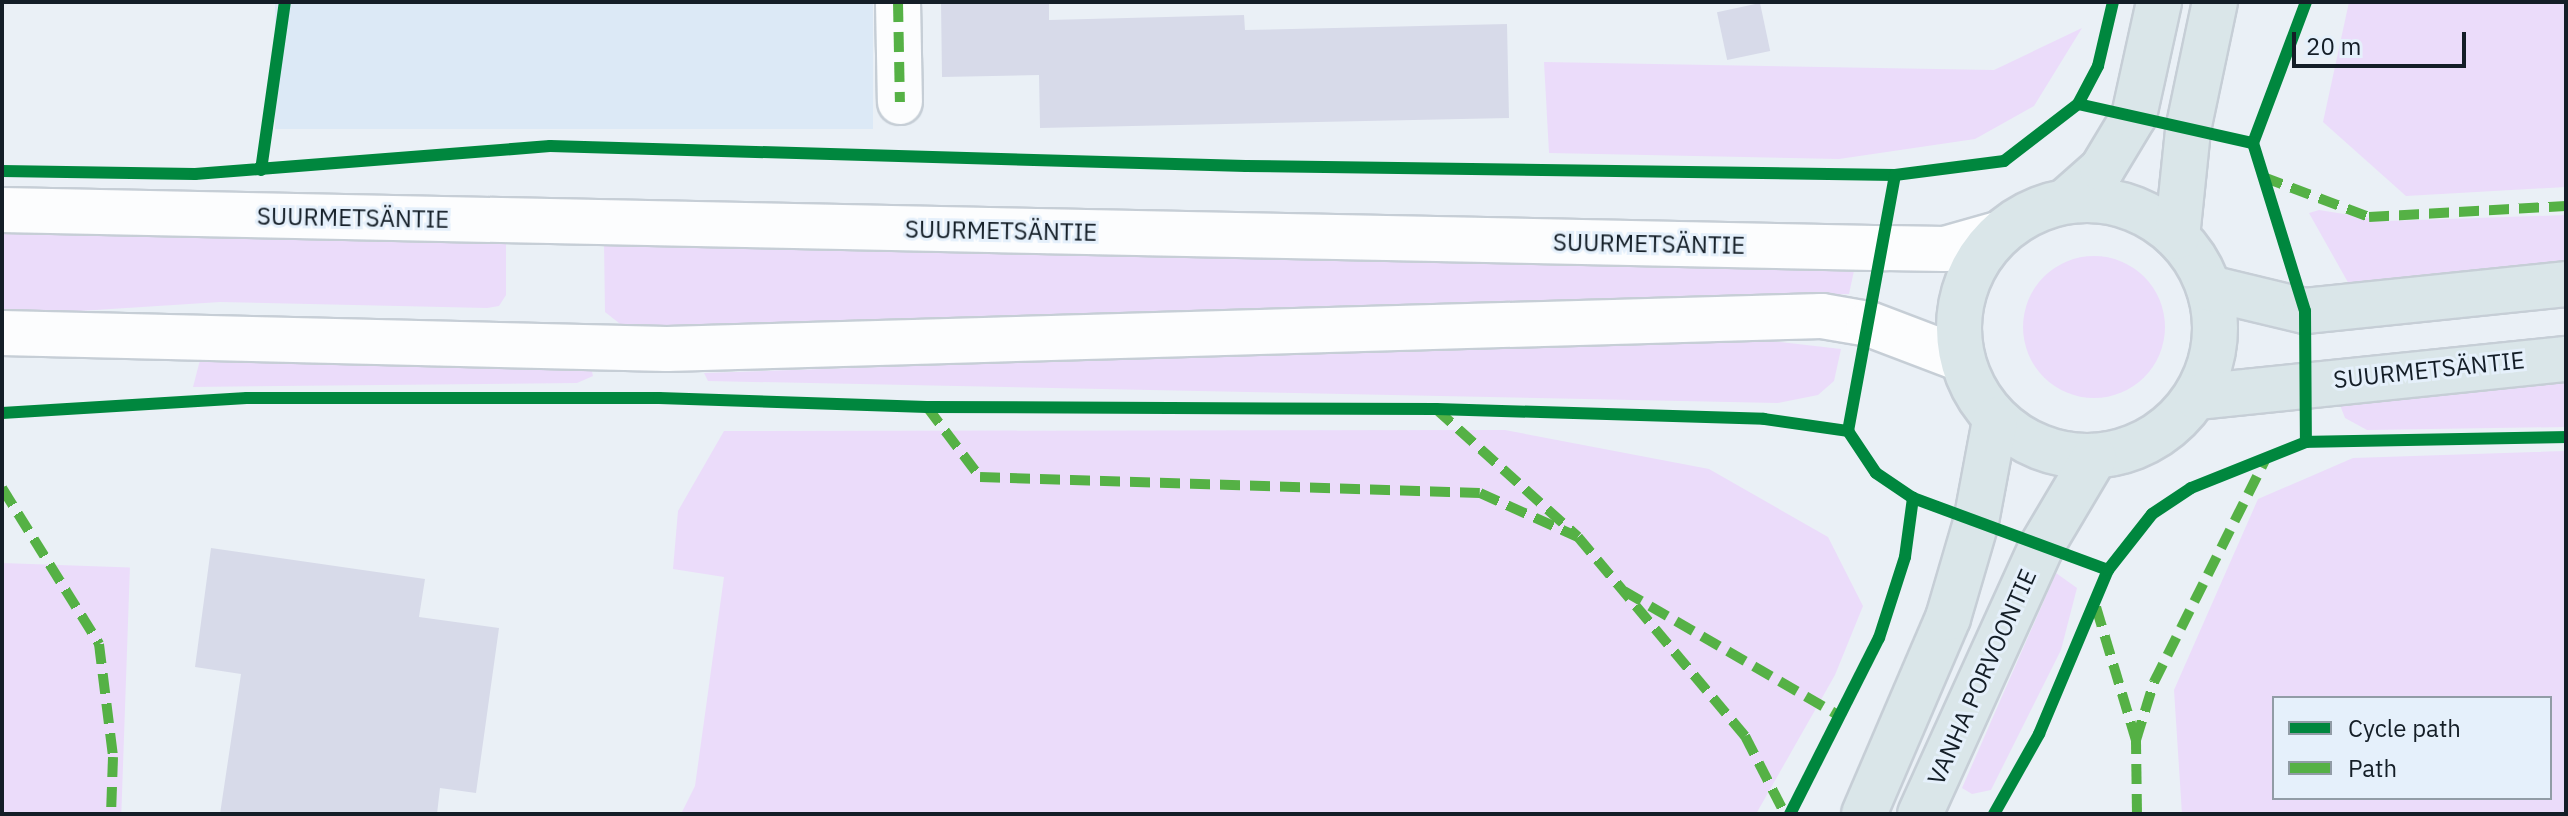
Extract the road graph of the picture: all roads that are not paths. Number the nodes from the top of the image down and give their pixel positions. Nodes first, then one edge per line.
1 (898, 2) edge
2 (2159, 2) edge
3 (2215, 2) edge
4 (900, 102) dead end
5 (2066, 201) junction
6 (2, 210) edge
7 (1998, 234) junction
8 (2177, 237) junction
9 (2566, 284) edge
10 (2209, 288) junction
11 (2, 333) edge
12 (1961, 359) junction
13 (2566, 359) edge
14 (2197, 397) junction
15 (1995, 420) junction
16 (2094, 458) junction
17 (1864, 814) edge
18 (1920, 814) edge

1 - 4 main road
2 - 5 main road
3 - 8 main road
5 - 7 main road
5 - 8 main road
6 - 7 main road, SUURMETSÄNTIE
7 - 12 main road
8 - 10 main road
9 - 10 main road
10 - 14 main road
11 - 12 main road
12 - 15 main road
13 - 14 main road, SUURMETSÄNTIE
14 - 16 main road
15 - 16 main road
15 - 17 main road
16 - 18 main road, VANHA PORVOONTIE

